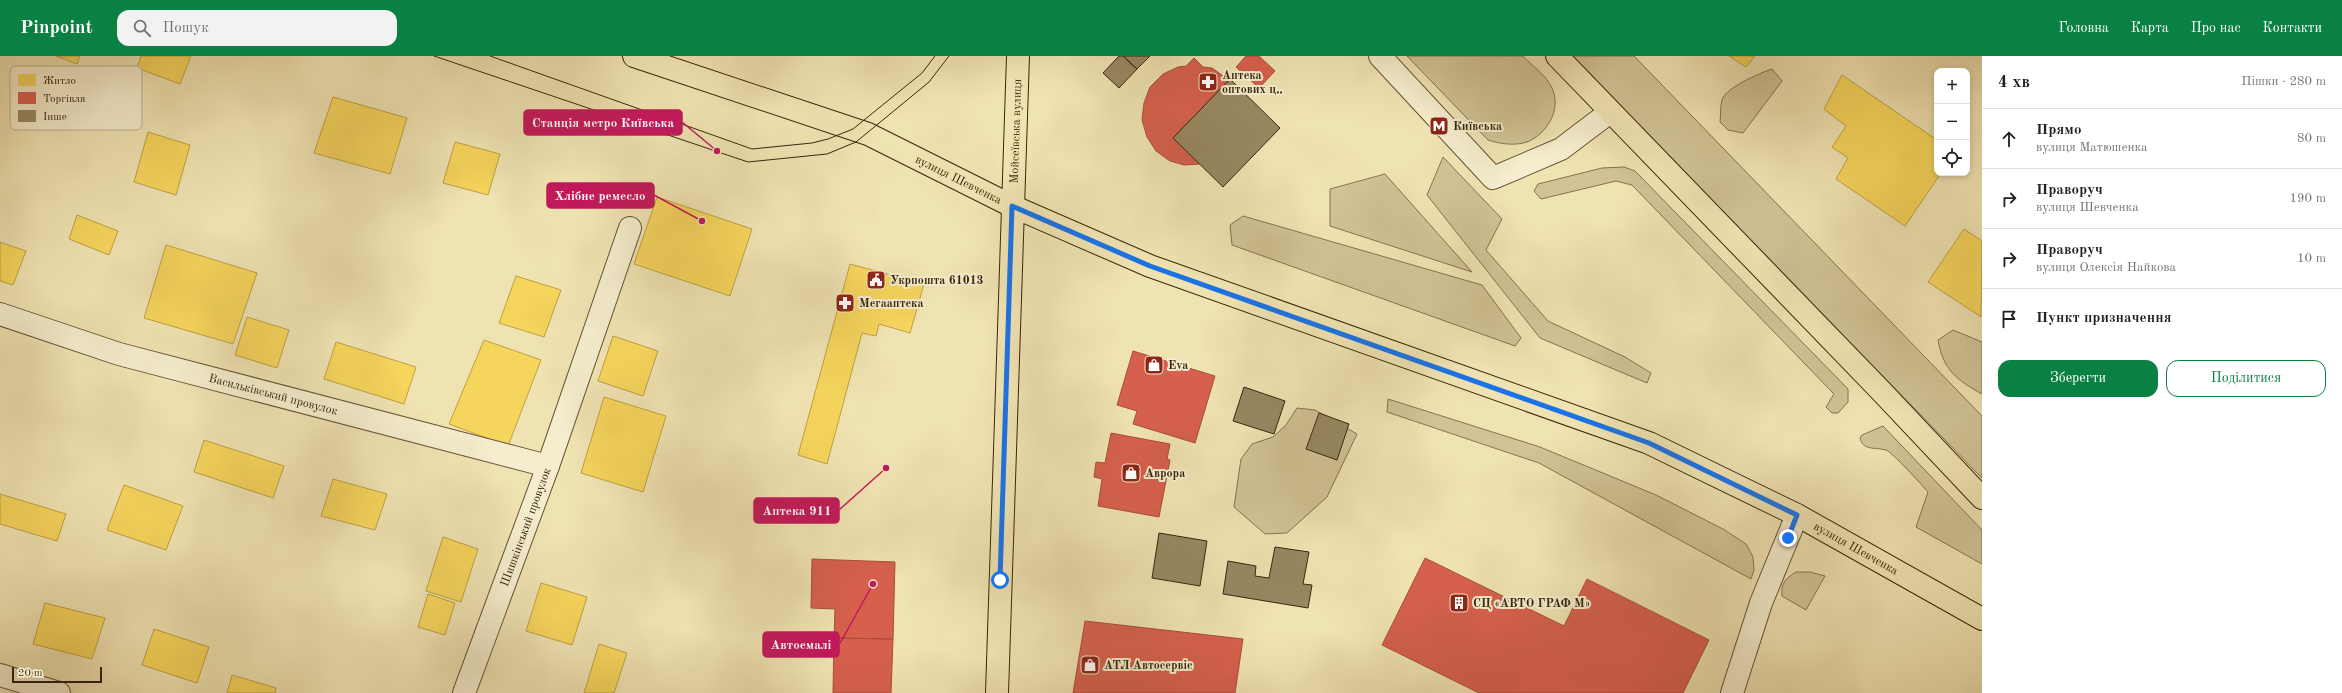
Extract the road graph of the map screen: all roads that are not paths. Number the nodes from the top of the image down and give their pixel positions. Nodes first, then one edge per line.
1 (634, 56) edge
2 (1018, 56) edge
3 (1380, 56) edge
4 (1557, 56) edge
5 (1610, 112) junction
6 (1012, 206) junction
7 (630, 228) dead end
8 (0, 314) edge
9 (548, 466) junction
10 (1982, 498) edge
11 (1797, 515) junction
12 (1982, 619) edge
13 (0, 675) edge
14 (59, 693) edge
15 (464, 693) edge
16 (996, 693) edge
17 (1732, 693) edge

1 - 6 main road, вулиця Шевченка
2 - 6 main road, Мойсеївська вулиця
3 - 5 street
4 - 5 main road
5 - 10 main road
6 - 11 main road, вулиця Шевченка
6 - 16 main road, Мойсеївська вулиця
7 - 9 street, Шишкінський провулок
8 - 9 street, Васильківський провулок
9 - 15 street, Шишкінський провулок
11 - 12 main road, вулиця Шевченка
11 - 17 street
13 - 14 street

